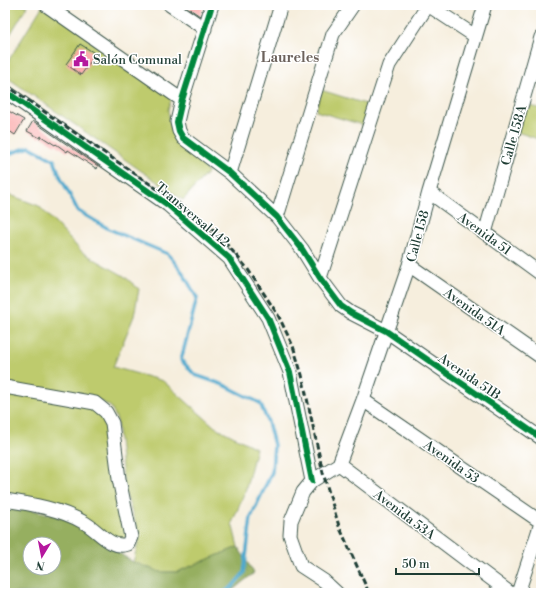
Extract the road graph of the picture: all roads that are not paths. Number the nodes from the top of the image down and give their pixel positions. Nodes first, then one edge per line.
1 (46, 5) edge
2 (170, 5) edge
3 (212, 5) edge
4 (281, 5) edge
5 (353, 5) edge
6 (428, 5) edge
7 (484, 5) edge
8 (204, 29) junction
9 (475, 36) junction
10 (541, 37) edge
11 (5, 91) edge
12 (182, 100) junction
13 (230, 173) junction
14 (428, 192) junction
15 (277, 217) junction
16 (485, 233) junction
17 (409, 265) junction
18 (541, 274) edge
19 (320, 278) junction
20 (386, 331) junction
21 (541, 358) edge
22 (5, 387) edge
23 (363, 400) junction
24 (541, 438) edge
25 (339, 464) junction
26 (312, 480) junction
27 (5, 500) edge
28 (541, 522) edge
29 (337, 593) edge
30 (510, 593) edge
31 (518, 593) edge

1 - 12 street
2 - 8 street
3 - 8 street
4 - 13 street
5 - 15 street
6 - 9 street
6 - 19 street
7 - 9 street, Calle 158
8 - 12 street
9 - 14 street, Calle 158
10 - 16 street, Calle 158A
11 - 26 street, Transversal 142
12 - 13 street, Avenida 51B
13 - 15 street, Avenida 51B
14 - 16 street, Avenida 51
14 - 17 street, Calle 158
15 - 19 street, Avenida 51B
16 - 18 street, Avenida 51
17 - 20 street, Calle 158
17 - 21 street, Avenida 51A
19 - 20 street, Avenida 51B
20 - 23 street, Calle 158
20 - 24 street, Avenida 51B
22 - 27 street
23 - 25 street, Calle 158
23 - 28 street, Avenida 53
25 - 26 street
25 - 30 street, Avenida 53A
26 - 29 street
28 - 31 street

